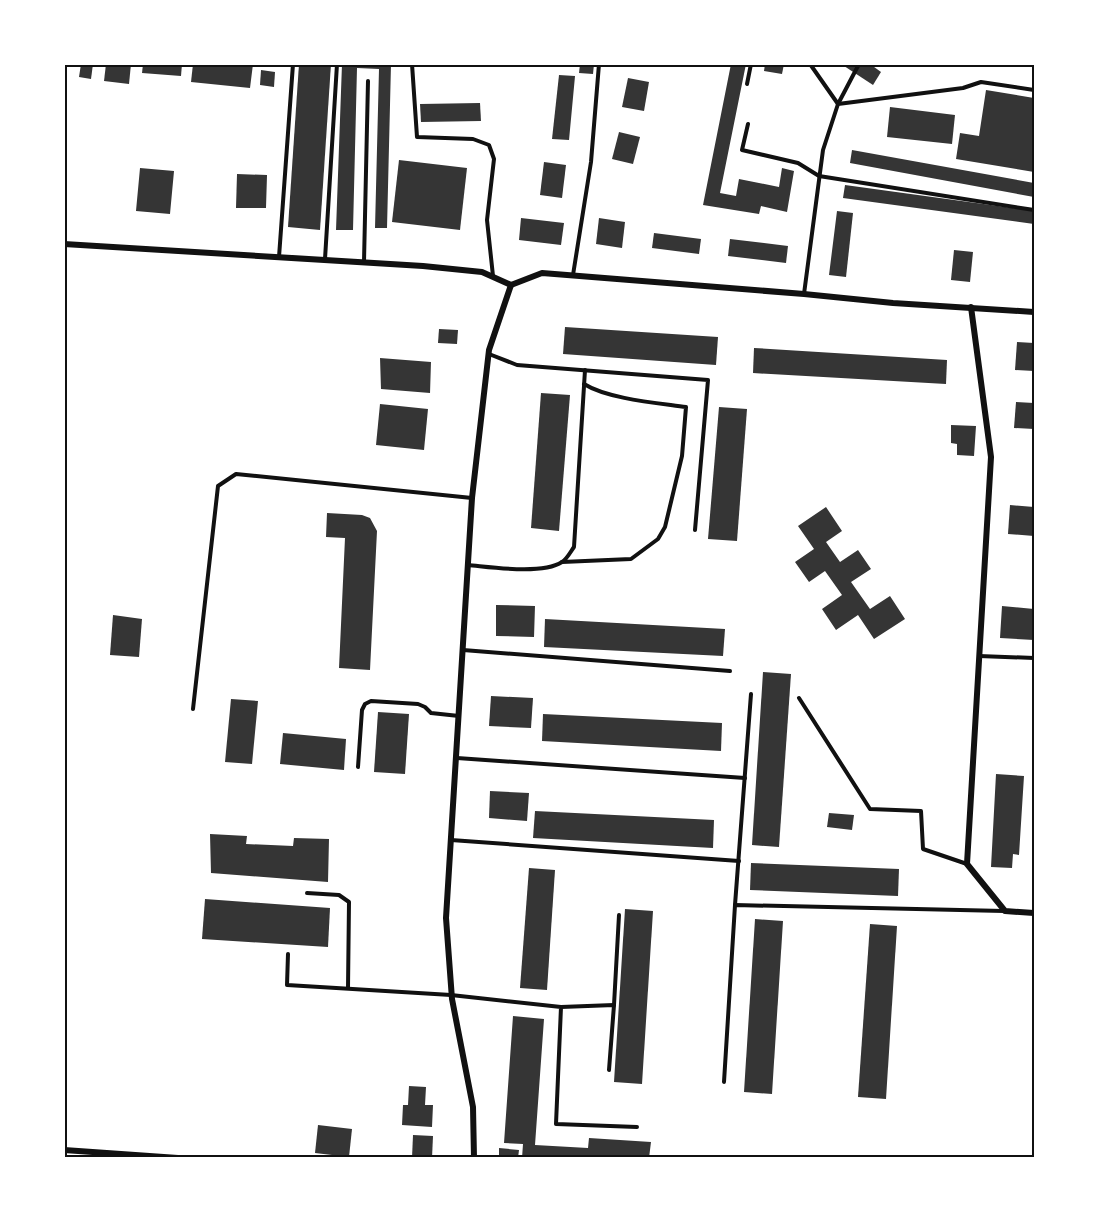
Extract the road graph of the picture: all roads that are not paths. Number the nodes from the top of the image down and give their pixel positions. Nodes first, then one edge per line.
1 (293, 64) edge
2 (337, 64) edge
3 (412, 64) edge
4 (599, 64) edge
5 (751, 64) edge
6 (810, 64) edge
7 (860, 64) edge
8 (368, 81) dead end
9 (747, 84) dead end
10 (1035, 90) edge
11 (837, 104) junction
12 (748, 124) dead end
13 (819, 176) junction
14 (1035, 210) edge
15 (64, 244) edge
16 (279, 257) junction
17 (325, 260) junction
18 (364, 262) junction
19 (573, 275) junction
20 (493, 277) junction
21 (511, 285) junction
22 (804, 294) junction
23 (971, 307) junction
24 (1035, 312) edge
25 (489, 354) junction
26 (585, 370) junction
27 (584, 384) junction
28 (472, 498) junction
29 (695, 530) dead end
30 (562, 562) junction
31 (468, 565) junction
32 (463, 650) junction
33 (979, 656) junction
34 (1035, 658) edge
35 (730, 671) dead end
36 (751, 694) dead end
37 (799, 698) dead end
38 (193, 709) dead end
39 (459, 716) junction
40 (457, 758) junction
41 (358, 767) dead end
42 (745, 778) junction
43 (451, 840) junction
44 (739, 861) junction
45 (967, 864) junction
46 (307, 893) dead end
47 (735, 904) junction
48 (1005, 911) junction
49 (1035, 913) edge
50 (619, 915) dead end
51 (288, 954) dead end
52 (348, 988) junction
53 (451, 995) junction
54 (614, 1005) junction
55 (561, 1007) junction
56 (609, 1070) dead end
57 (724, 1082) dead end
58 (637, 1127) dead end
59 (64, 1150) edge
60 (142, 1156) edge
61 (178, 1158) edge
62 (474, 1158) edge

1 - 16 lane
2 - 17 lane
3 - 20 lane
4 - 19 lane
5 - 9 lane
6 - 11 lane
7 - 11 lane
8 - 18 lane
10 - 11 lane
11 - 13 lane
12 - 13 lane
13 - 14 lane
13 - 22 lane
15 - 16 street
16 - 17 street
17 - 18 street
18 - 20 street
19 - 21 street
19 - 22 street
20 - 21 street
21 - 25 street
22 - 23 street
23 - 24 street
23 - 33 street
25 - 26 lane
25 - 28 street
26 - 27 lane
26 - 29 lane
27 - 30 lane
27 - 30 lane
28 - 31 street
28 - 38 lane
30 - 31 lane
31 - 32 street
32 - 35 lane
32 - 39 street
33 - 34 lane
33 - 45 street
36 - 42 lane
37 - 45 lane
39 - 40 street
39 - 41 lane
40 - 42 lane
40 - 43 street
42 - 44 lane
43 - 44 lane
43 - 53 street
44 - 47 lane
45 - 48 street
46 - 52 lane
47 - 48 lane
47 - 57 lane
48 - 49 street
50 - 54 lane
51 - 52 lane
52 - 53 lane
53 - 55 lane
53 - 62 street
54 - 55 lane
54 - 56 lane
55 - 58 lane
59 - 60 street
60 - 61 street

